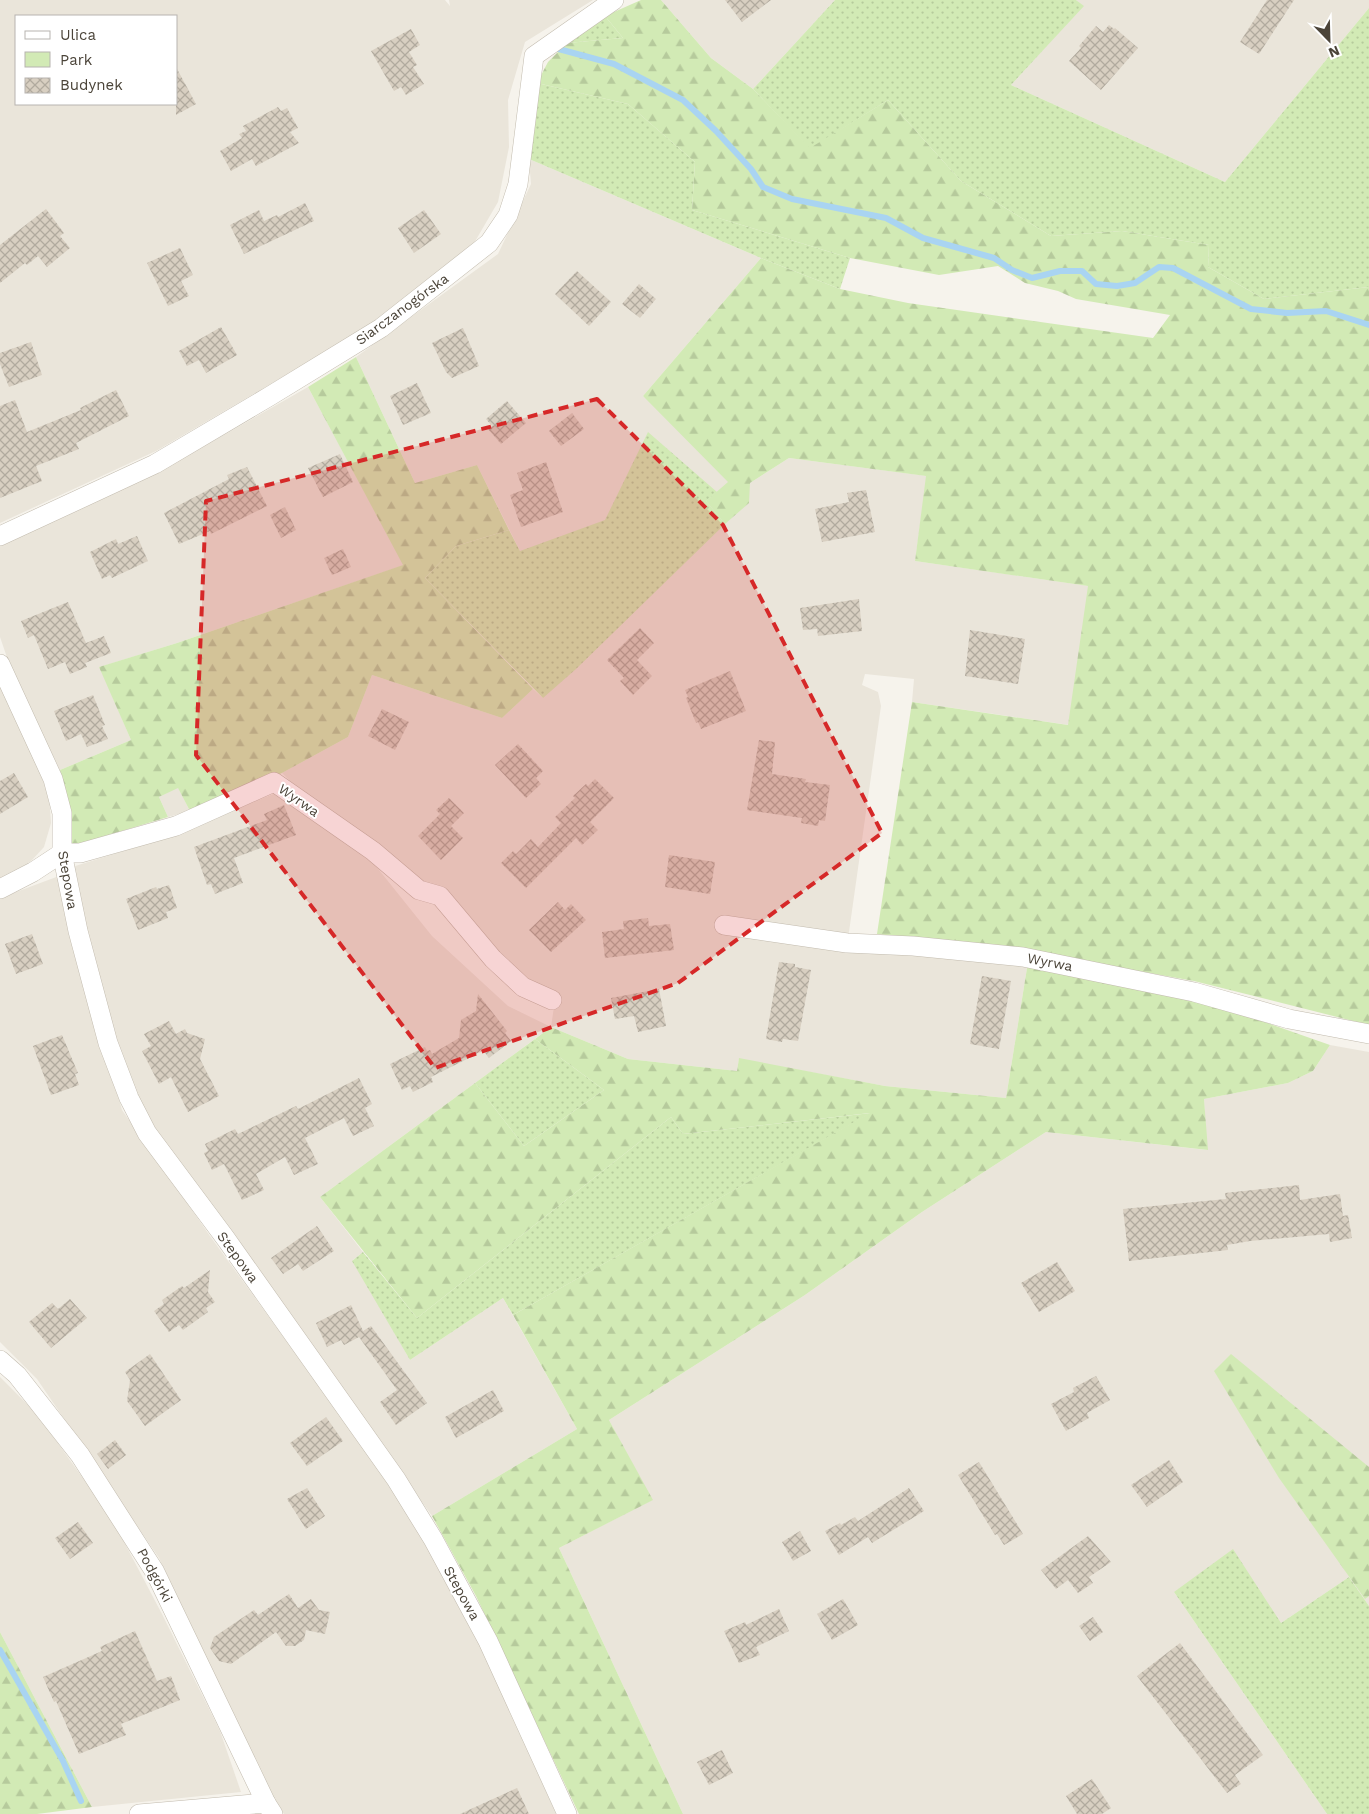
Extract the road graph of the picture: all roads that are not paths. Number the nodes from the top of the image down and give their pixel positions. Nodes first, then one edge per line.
1 (614, 0) edge
2 (0, 536) edge
3 (0, 664) edge
4 (62, 853) junction
5 (0, 889) edge
6 (724, 925) dead end
7 (552, 1000) dead end
8 (1369, 1034) edge
9 (0, 1360) edge
10 (270, 1809) edge
11 (139, 1814) edge
12 (567, 1814) edge

1 - 2 street, Siarczanogórska
3 - 4 street, Stepowa
4 - 5 street, Wyrwa
4 - 7 street, Wyrwa
4 - 12 street, Stepowa
6 - 8 street, Wyrwa
9 - 10 street, Podgórki
10 - 11 street

